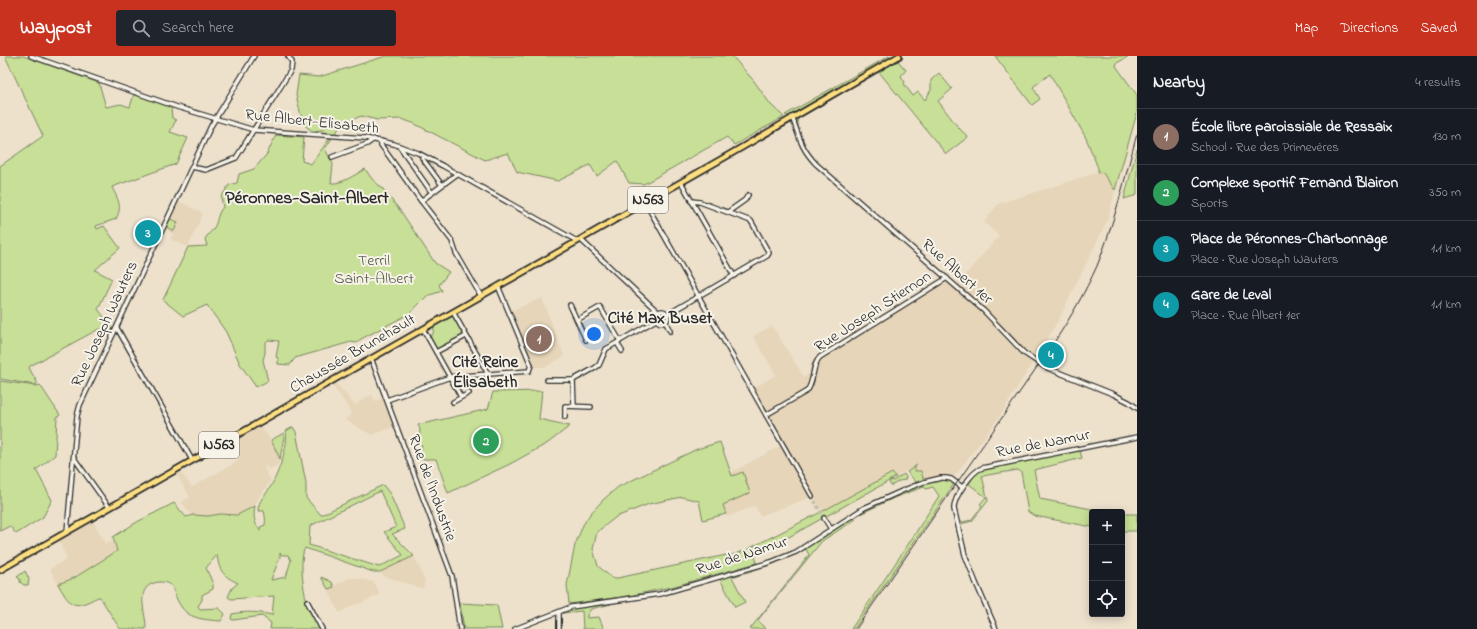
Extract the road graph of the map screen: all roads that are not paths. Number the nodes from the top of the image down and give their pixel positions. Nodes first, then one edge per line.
1 (31, 56) edge
2 (254, 56) edge
3 (288, 56) edge
4 (899, 56) edge
5 (790, 118) junction
6 (215, 119) junction
7 (254, 130) junction
8 (374, 139) junction
9 (381, 141) junction
10 (400, 146) junction
11 (423, 156) junction
12 (332, 157) dead end
13 (192, 167) junction
14 (458, 174) junction
15 (681, 182) junction
16 (442, 185) junction
17 (432, 193) junction
18 (748, 195) dead end
19 (421, 201) junction
20 (691, 201) junction
21 (645, 202) junction
22 (728, 212) junction
23 (579, 240) junction
24 (734, 276) junction
25 (947, 278) junction
26 (498, 286) junction
27 (481, 296) junction
28 (698, 296) junction
29 (570, 305) dead end
30 (453, 312) junction
31 (658, 312) junction
32 (668, 314) junction
33 (577, 320) junction
34 (656, 320) junction
35 (666, 322) junction
36 (117, 328) junction
37 (423, 329) junction
38 (670, 331) dead end
39 (466, 336) junction
40 (586, 340) dead end
41 (618, 342) junction
42 (622, 351) dead end
43 (436, 352) junction
44 (372, 358) junction
45 (488, 374) junction
46 (450, 377) junction
47 (547, 380) dead end
48 (573, 380) junction
49 (469, 393) dead end
50 (461, 397) junction
51 (387, 400) junction
52 (453, 402) dead end
53 (574, 406) junction
54 (591, 407) dead end
55 (1137, 408) edge
56 (766, 415) junction
57 (565, 417) dead end
58 (1137, 437) edge
59 (74, 457) junction
60 (192, 460) junction
61 (962, 488) junction
62 (812, 496) tunnel mouth
63 (110, 507) junction
64 (824, 518) tunnel mouth
65 (831, 529) junction
66 (67, 532) junction
67 (0, 570) edge
68 (307, 601) dead end
69 (559, 612) junction
70 (322, 629) edge
71 (460, 629) edge
72 (514, 629) edge
73 (559, 629) edge
74 (996, 629) edge

1 - 6 street, Rue Albert-Elisabeth
2 - 6 street, Rue Joseph Wauters
3 - 7 street
4 - 5 main road, N563
5 - 15 main road, Chaussée Brunehault / N563
5 - 25 street, Rue Albert 1er
6 - 7 street, Rue Albert-Elisabeth
6 - 13 street, Rue Joseph Wauters
7 - 8 street, Rue Albert-Elisabeth
7 - 13 street
8 - 9 street, Rue Albert-Elisabeth
8 - 12 street
9 - 10 street, Rue Albert-Elisabeth
9 - 19 street
10 - 11 street, Rue Albert-Elisabeth
10 - 17 street
11 - 14 street, Rue Albert-Elisabeth
11 - 16 street
13 - 36 street, Rue Joseph Wauters
14 - 16 street
14 - 23 street, Rue Albert-Elisabeth
15 - 20 street
15 - 21 main road, Chaussée Brunehault / N563
16 - 17 street
17 - 19 street
18 - 22 street
19 - 27 street
20 - 22 street
20 - 24 street
21 - 23 main road, Chaussée Brunehault / N563
21 - 28 street
22 - 24 street
23 - 26 main road, Chaussée Brunehault / N563
23 - 31 street, Rue Albert-Elisabeth
24 - 28 street
25 - 55 street, Rue Albert 1er
25 - 56 street, Rue Joseph Stiernon
26 - 27 main road, Chaussée Brunehault / N563
26 - 45 street
27 - 30 main road, Chaussée Brunehault / N563
28 - 32 street
28 - 56 street
29 - 33 street
30 - 37 main road, Chaussée Brunehault / N563
30 - 39 street
31 - 32 street
31 - 34 street
32 - 35 street
33 - 40 street
33 - 41 street
34 - 35 street
34 - 41 street
35 - 38 street
36 - 59 street, Rue Joseph Wauters
36 - 60 street
37 - 43 street
37 - 44 main road, Chaussée Brunehault / N563
39 - 43 street
39 - 45 street
41 - 42 street
41 - 48 street
43 - 46 street
44 - 51 street, Rue de l'Industrie
44 - 60 main road, Chaussée Brunehault / N563
45 - 46 street
46 - 50 street
46 - 51 street
47 - 48 street
48 - 53 street
49 - 50 street
50 - 52 street
51 - 71 street, Rue de l'Industrie
53 - 54 street
53 - 57 street
56 - 62 street
58 - 61 street, Rue de Namur
59 - 63 street
59 - 66 street, Rue Joseph Wauters
60 - 63 main road, Chaussée Brunehault / N563
61 - 65 street, Rue de Namur
61 - 74 street, Rue de Namur
63 - 66 main road, Chaussée Brunehault / N563
64 - 65 street
65 - 69 street, Rue de Namur
66 - 67 main road, Chaussée Brunehault / N563
68 - 70 street
69 - 72 street, Rue de Namur
69 - 73 street

